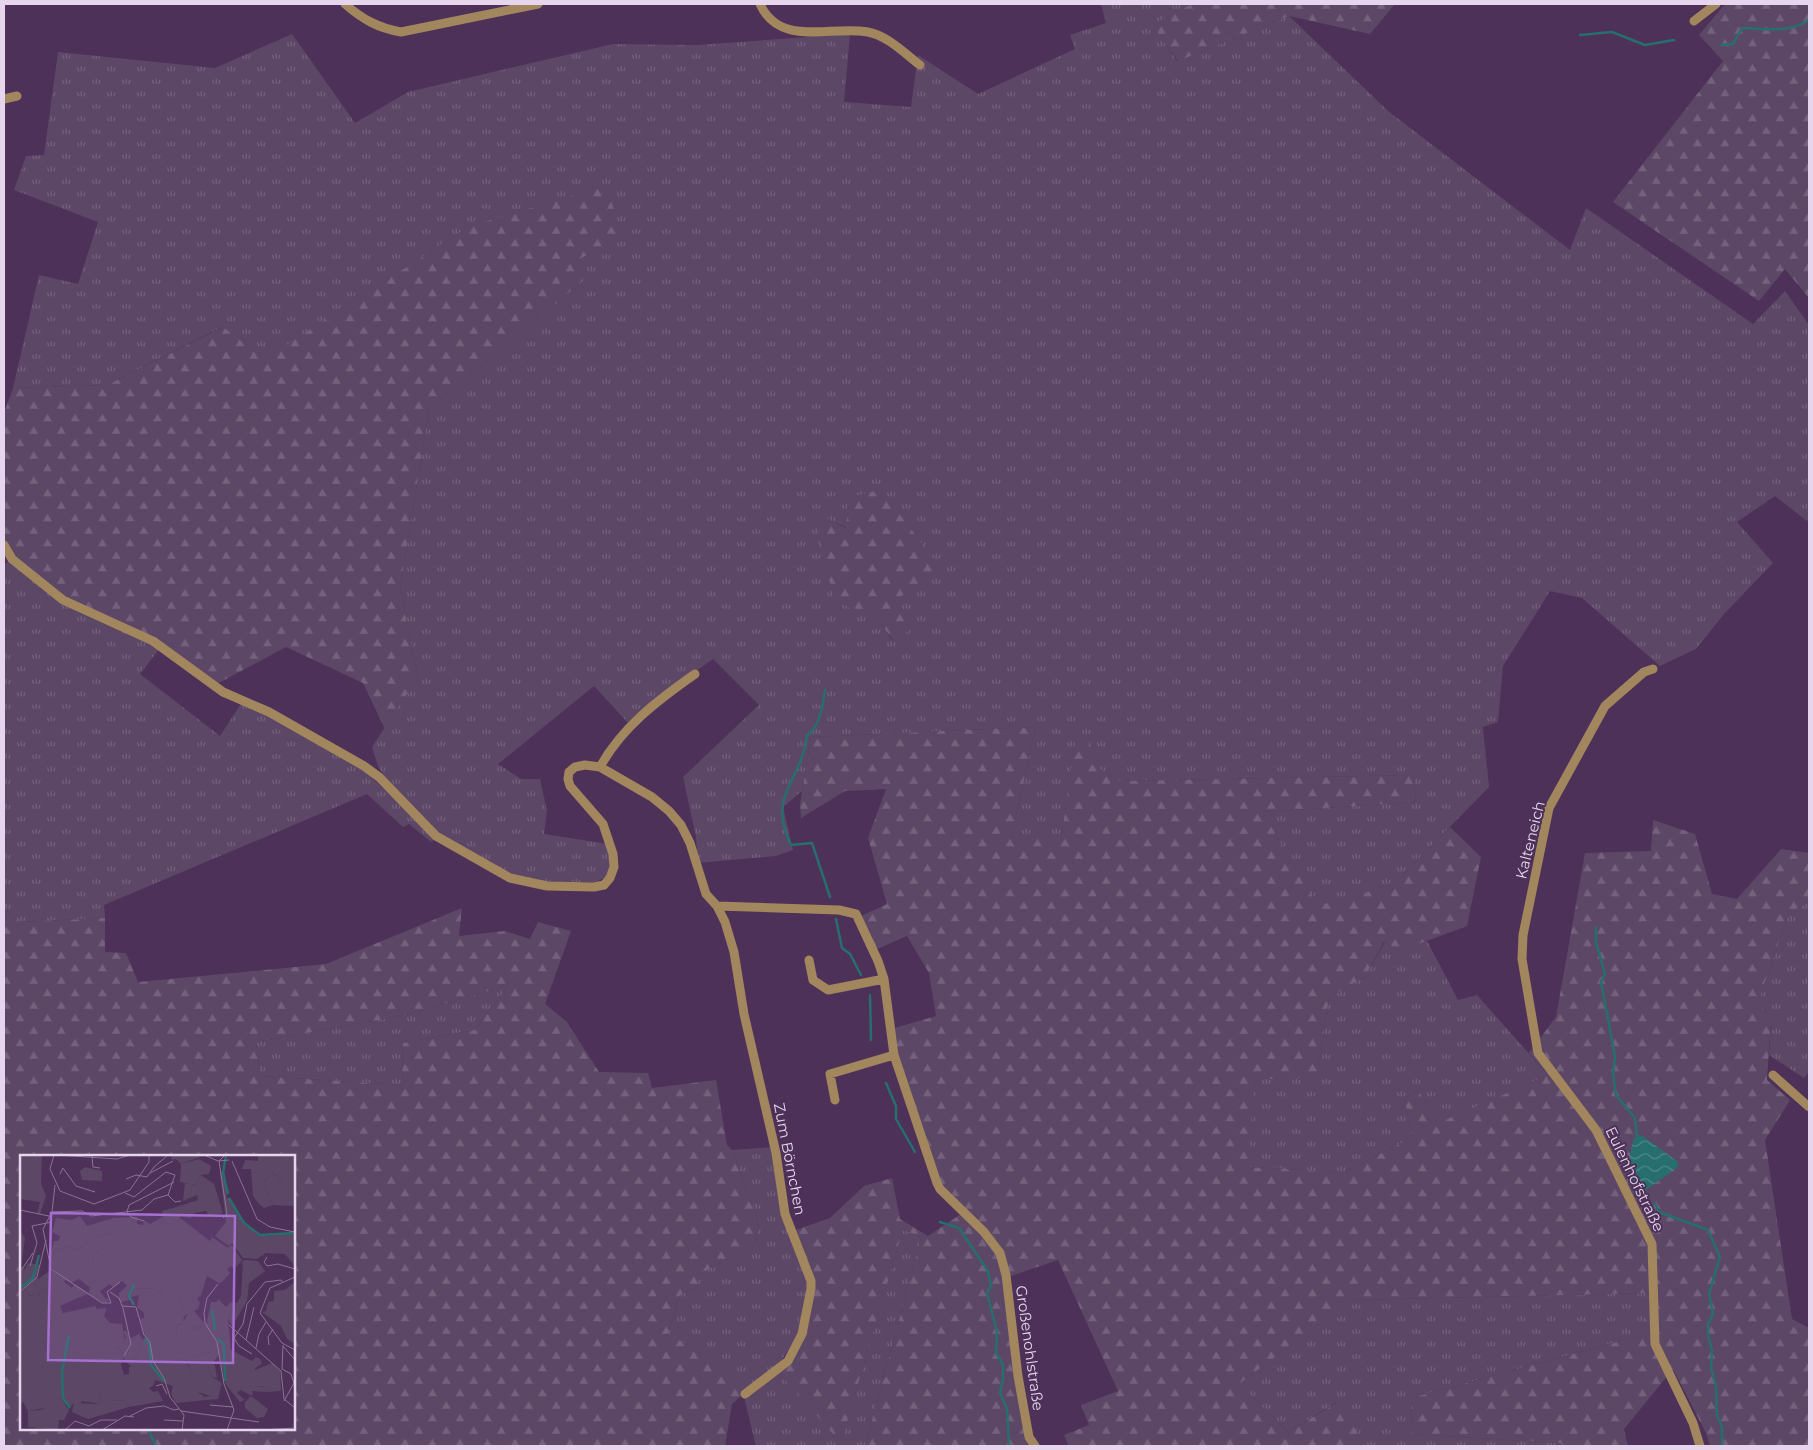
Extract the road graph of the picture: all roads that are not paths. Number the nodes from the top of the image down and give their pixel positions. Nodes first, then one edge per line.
1 (345, 4) edge
2 (538, 4) edge
3 (760, 4) edge
4 (1716, 4) edge
5 (1694, 21) dead end
6 (920, 65) dead end
7 (16, 96) dead end
8 (4, 99) edge
9 (4, 546) edge
10 (1652, 669) dead end
11 (695, 674) dead end
12 (600, 767) junction
13 (717, 906) junction
14 (809, 960) dead end
15 (884, 979) junction
16 (1538, 1053) joint
17 (894, 1055) junction
18 (1773, 1075) dead end
19 (834, 1100) dead end
20 (1809, 1107) edge
21 (745, 1394) dead end
22 (1035, 1446) edge
23 (1700, 1446) edge

1 - 2 street
3 - 6 street
4 - 5 street
7 - 8 street
9 - 12 street
10 - 16 street, Kalteneich
11 - 12 street
12 - 13 street, Zum Börnchen
13 - 15 street
13 - 21 street, Zum Börnchen
14 - 15 street
15 - 17 street
16 - 23 street, Eulenhofstraße
17 - 19 street
17 - 22 street, Großenohlstraße
18 - 20 street

